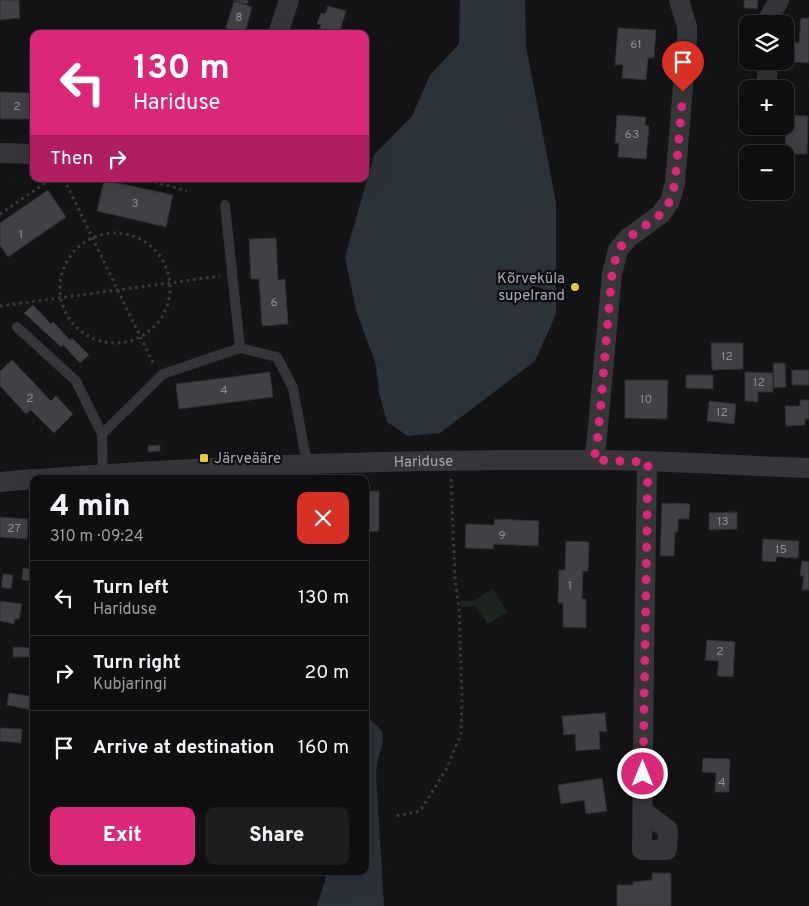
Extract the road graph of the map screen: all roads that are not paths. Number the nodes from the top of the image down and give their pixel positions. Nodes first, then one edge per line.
1 (289, 0) edge
2 (679, 0) edge
3 (779, 0) edge
4 (770, 15) edge
5 (279, 30) edge
6 (0, 153) edge
7 (30, 154) edge
8 (225, 205) dead end
9 (17, 326) dead end
10 (240, 348) junction
11 (102, 434) junction
12 (594, 460) junction
13 (648, 462) junction
14 (307, 464) junction
15 (809, 468) edge
16 (103, 474) junction
17 (90, 475) edge
18 (30, 479) edge
19 (0, 482) edge
20 (643, 811) dead end

1 - 5 street
2 - 12 street
3 - 4 street
6 - 7 street
8 - 10 lane
9 - 11 lane
10 - 11 lane
10 - 14 lane
11 - 16 lane
12 - 13 street, Hariduse
12 - 14 street, Hariduse
13 - 15 street, Hariduse
13 - 20 street
14 - 16 street, Hariduse
16 - 17 street, Hariduse
18 - 19 street

